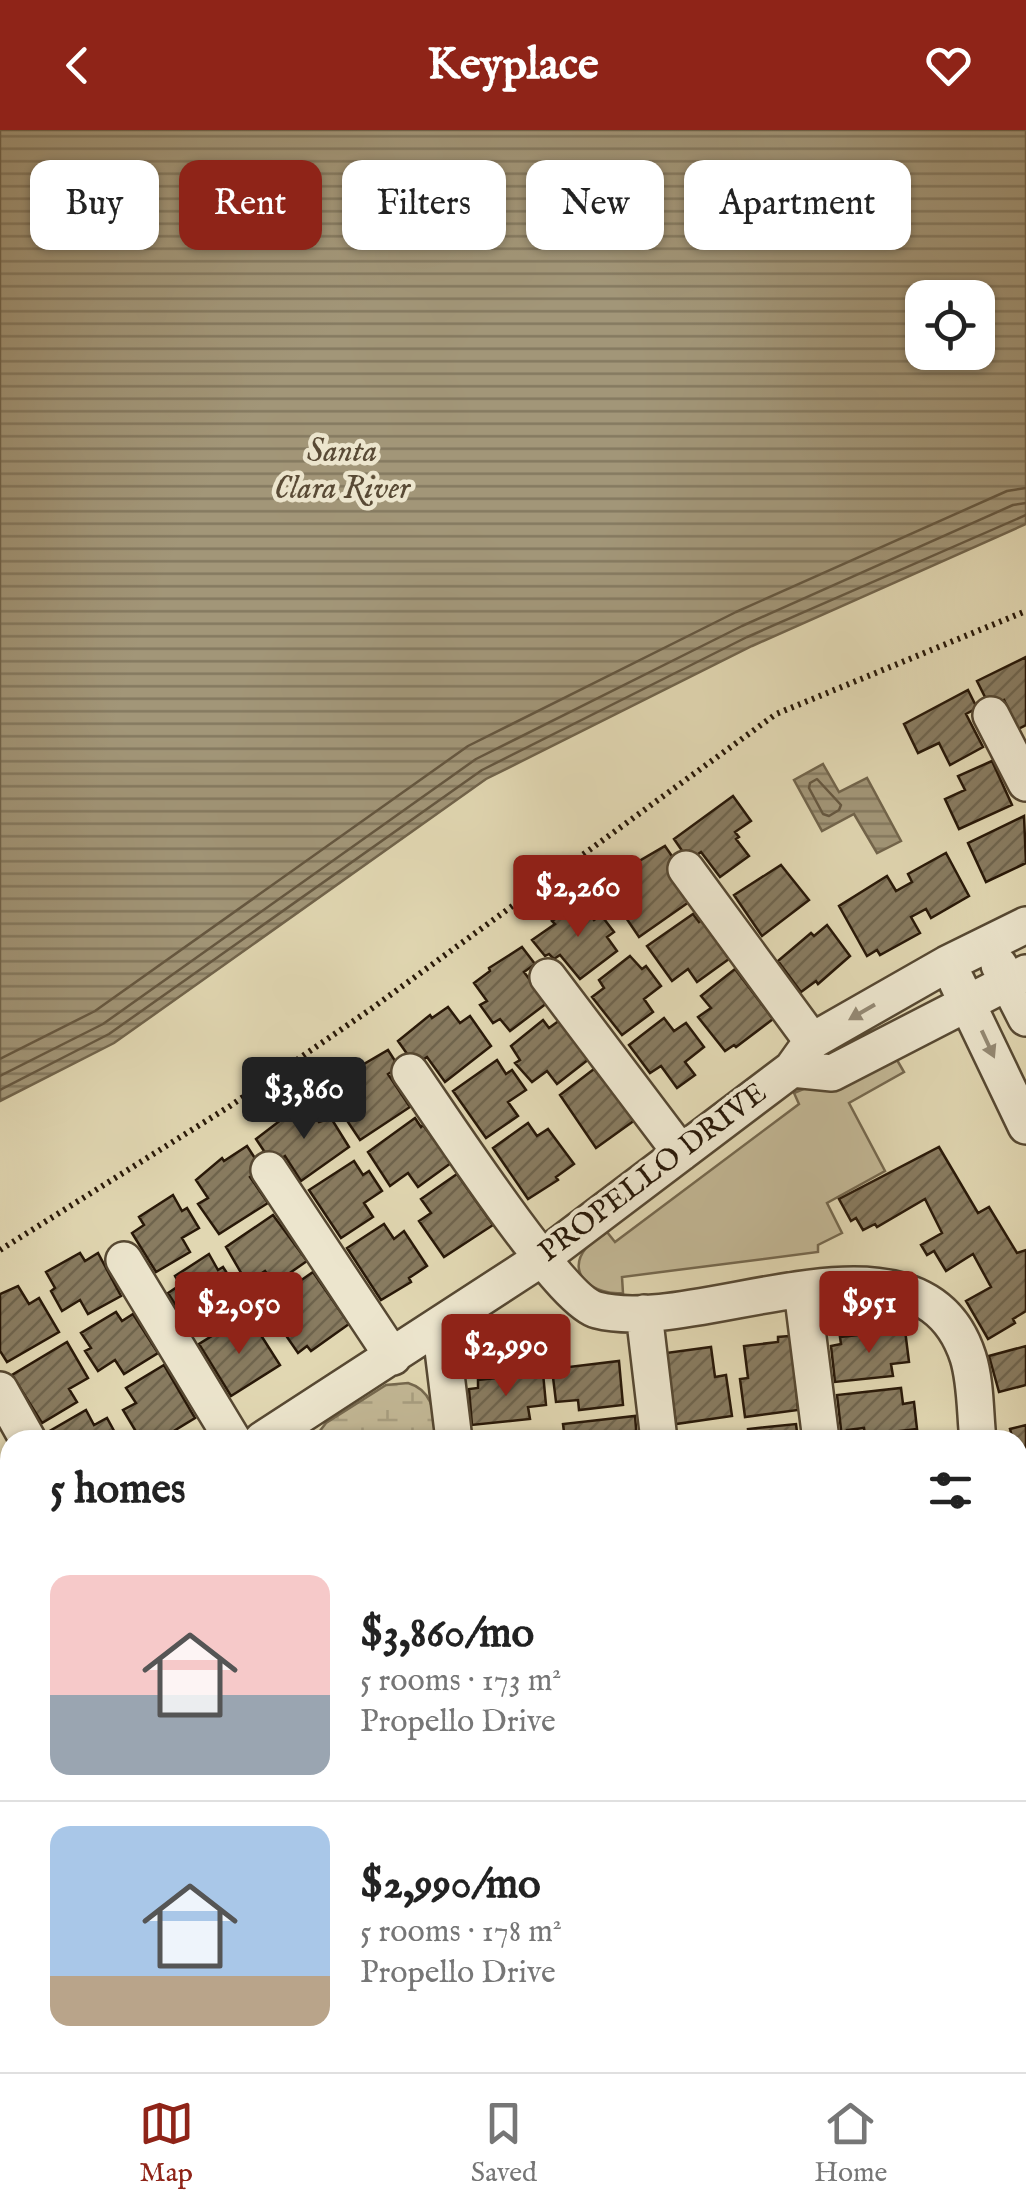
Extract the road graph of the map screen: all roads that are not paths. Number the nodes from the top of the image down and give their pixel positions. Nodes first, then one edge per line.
1 (991, 714) dead end
2 (1026, 783) edge
3 (686, 869) dead end
4 (1026, 925) edge
5 (988, 944) junction
6 (947, 964) junction
7 (548, 977) dead end
8 (1018, 978) edge
9 (969, 1003) junction
10 (1026, 1018) edge
11 (802, 1055) junction
12 (410, 1072) dead end
13 (1026, 1126) edge
14 (681, 1153) junction
15 (269, 1170) dead end
16 (542, 1258) junction
17 (124, 1260) dead end
18 (802, 1290) junction
19 (644, 1313) junction
20 (440, 1325) junction
21 (393, 1357) junction
22 (0, 1390) edge
23 (22, 1430) edge
24 (226, 1430) edge
25 (288, 1430) edge
26 (453, 1430) edge
27 (658, 1430) edge
28 (819, 1430) edge
29 (977, 1430) edge

1 - 2 street
3 - 11 street
4 - 5 street, PROPELLO DRIVE
5 - 6 street, PROPELLO DRIVE
5 - 8 street
6 - 9 street
6 -> 11 street, PROPELLO DRIVE
7 - 14 street
8 - 9 street, PROPELLO DRIVE
8 - 10 street
9 - 11 street, PROPELLO DRIVE
9 -> 13 street
11 - 14 street, PROPELLO DRIVE
12 - 16 street
14 - 16 street, PROPELLO DRIVE
15 - 21 street
16 - 19 street
16 - 20 street, PROPELLO DRIVE
17 - 24 street
18 - 19 street
18 - 28 street
18 - 29 street
19 - 27 street
20 - 21 street, PROPELLO DRIVE
20 - 26 street
21 - 25 street, PROPELLO DRIVE
22 - 23 street

